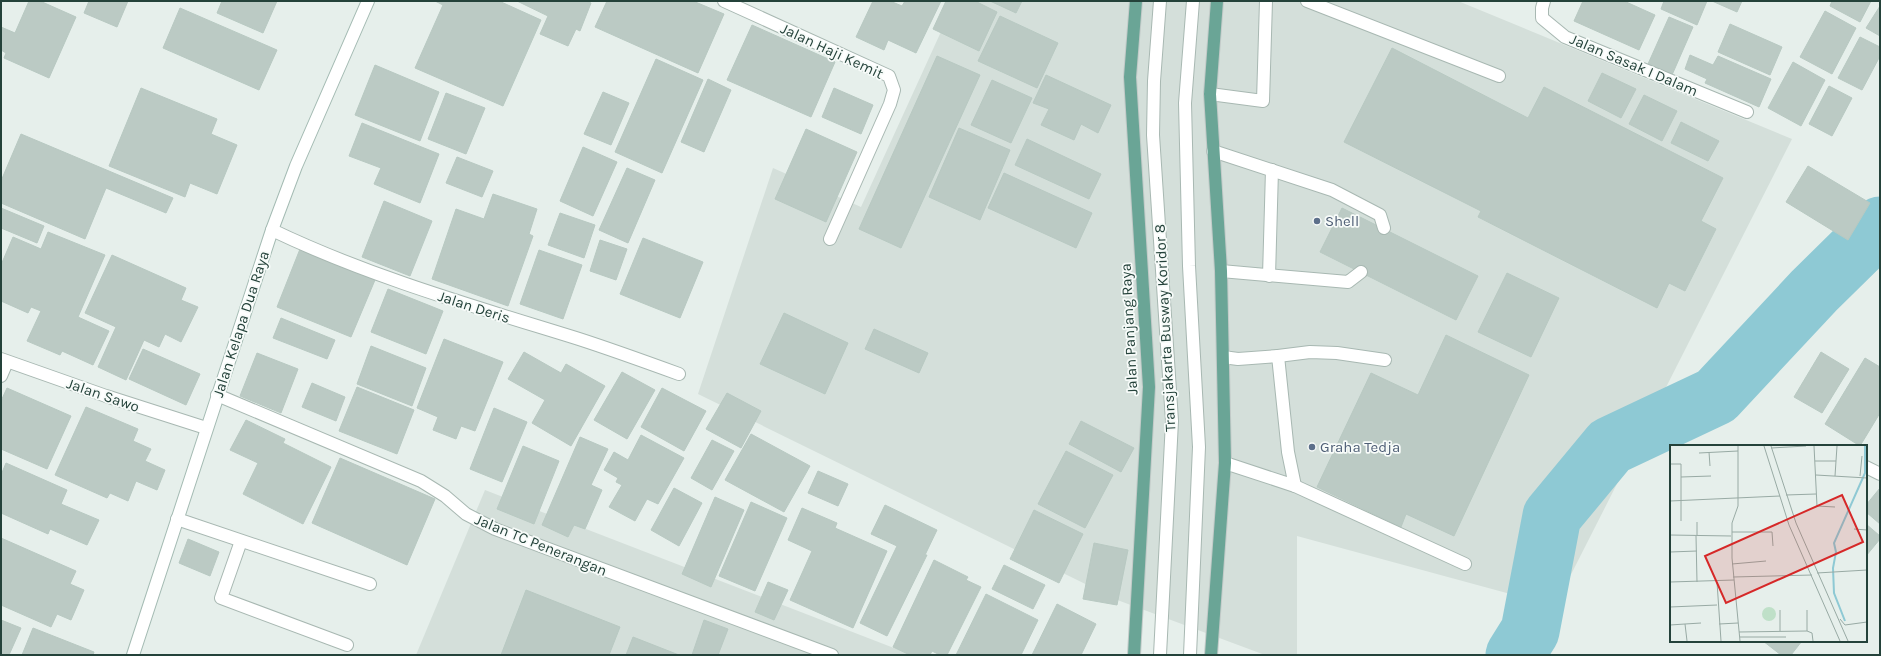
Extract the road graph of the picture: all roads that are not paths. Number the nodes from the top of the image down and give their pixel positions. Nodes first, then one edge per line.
1 (368, 1) edge
2 (724, 1) edge
3 (1136, 1) edge
4 (1160, 1) edge
5 (1193, 1) edge
6 (1217, 1) edge
7 (1266, 1) edge
8 (1307, 1) edge
9 (1544, 1) edge
10 (1499, 76) dead end
11 (1210, 94) junction
12 (1747, 112) dead end
13 (1213, 151) junction
14 (1272, 170) junction
15 (1384, 228) dead end
16 (272, 230) junction
17 (830, 238) dead end
18 (1221, 271) junction
19 (1361, 272) dead end
20 (1269, 276) junction
21 (1278, 356) junction
22 (1223, 357) junction
23 (1385, 360) dead end
24 (4, 361) edge
25 (679, 374) dead end
26 (1, 376) edge
27 (217, 395) junction
28 (206, 428) junction
29 (1225, 463) junction
30 (1867, 468) edge
31 (1880, 474) edge
32 (1295, 486) junction
33 (177, 519) junction
34 (241, 541) junction
35 (1465, 564) dead end
36 (370, 584) dead end
37 (347, 645) dead end
38 (133, 655) edge
39 (832, 655) edge
40 (1134, 655) edge
41 (1160, 655) edge
42 (1190, 655) edge
43 (1211, 655) edge

1 - 16 street, Jalan Kelapa Dua Raya
2 - 17 street, Jalan Haji Kemit
3 - 40 main road, Jalan Panjang Raya
4 - 41 street, Transjakarta Busway Koridor 8
5 - 42 street, Transjakarta Busway Koridor 8
6 - 11 main road
7 - 11 street
8 - 10 street
9 - 12 street, Jalan Sasak I Dalam
11 - 13 main road
13 - 14 street
13 - 18 main road
14 - 15 street
14 - 20 street
16 - 25 street, Jalan Deris
16 - 27 street, Jalan Kelapa Dua Raya
18 - 20 street
18 - 22 main road
19 - 20 street
21 - 22 street
21 - 23 street
21 - 32 street
22 - 29 main road
24 - 26 street
24 - 28 street, Jalan Sawo
27 - 28 street, Jalan Kelapa Dua Raya
27 - 39 street, Jalan TC Penerangan
28 - 33 street, Jalan Kelapa Dua Raya
29 - 32 street
29 - 43 main road
30 - 31 street
32 - 35 street
33 - 34 street
33 - 38 street, Jalan Kelapa Dua Raya
34 - 36 street
34 - 37 street

